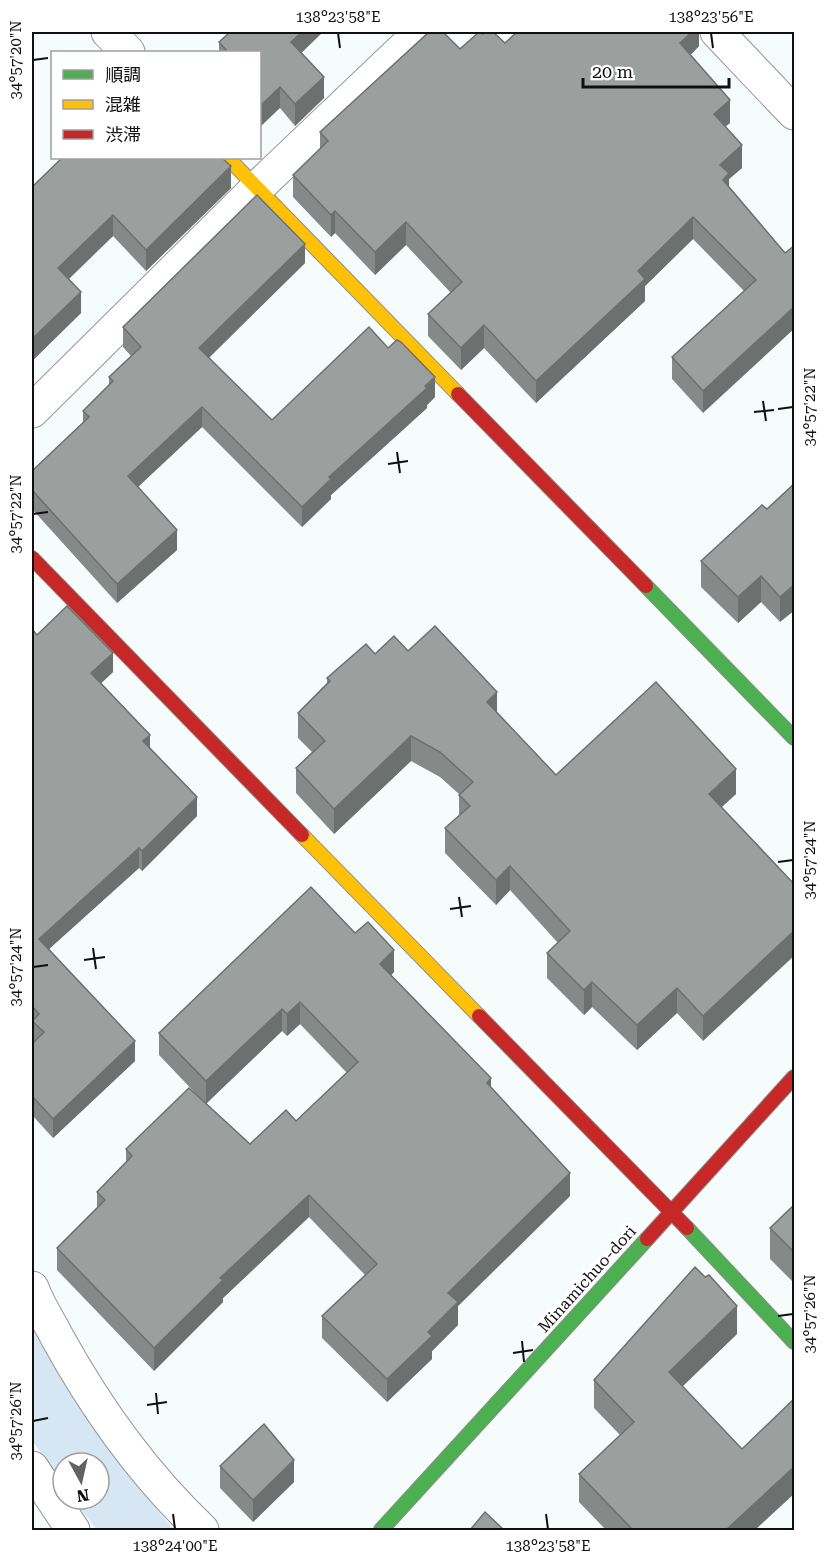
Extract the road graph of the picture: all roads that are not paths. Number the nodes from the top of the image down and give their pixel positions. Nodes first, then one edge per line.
1 (108, 32) edge
2 (421, 32) edge
3 (717, 32) edge
4 (127, 51) edge
5 (795, 113) edge
6 (229, 159) edge
7 (257, 188) junction
8 (32, 411) edge
9 (32, 558) edge
10 (795, 738) edge
11 (795, 1077) edge
12 (670, 1212) junction
13 (32, 1288) edge
14 (795, 1342) edge
15 (32, 1468) edge
16 (73, 1530) edge
17 (202, 1530) edge
18 (381, 1530) edge

1 - 4 street
2 - 7 street
3 - 5 street
6 - 7 street
7 - 8 street
7 - 10 street
9 - 12 street
11 - 12 street, Minamichuo-dori
12 - 14 street
12 - 18 street, Minamichuo-dori
13 - 17 street
15 - 16 street

